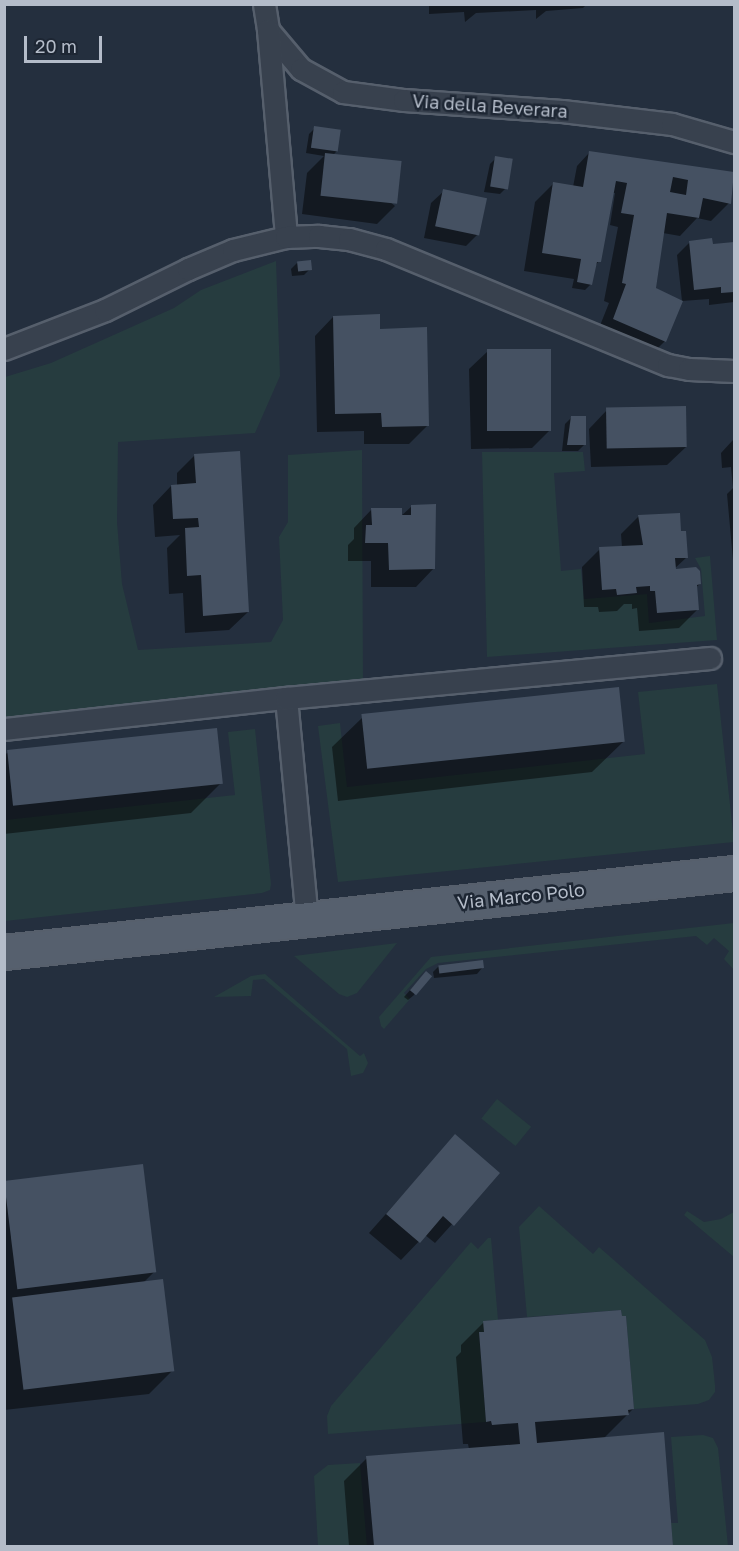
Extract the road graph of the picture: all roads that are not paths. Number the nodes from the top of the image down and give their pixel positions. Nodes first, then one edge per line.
1 (264, 4) edge
2 (268, 30) junction
3 (735, 142) edge
4 (286, 237) junction
5 (4, 350) edge
6 (735, 370) edge
7 (710, 658) dead end
8 (286, 698) junction
9 (4, 729) edge
10 (735, 873) edge
11 (307, 919) junction
12 (4, 952) edge

1 - 2 street
2 - 3 street, Via della Beverara
2 - 4 street
4 - 5 street
4 - 6 street
7 - 8 street
8 - 9 street
8 - 11 street
10 - 11 main road, Via Marco Polo
11 - 12 main road, Via Marco Polo

